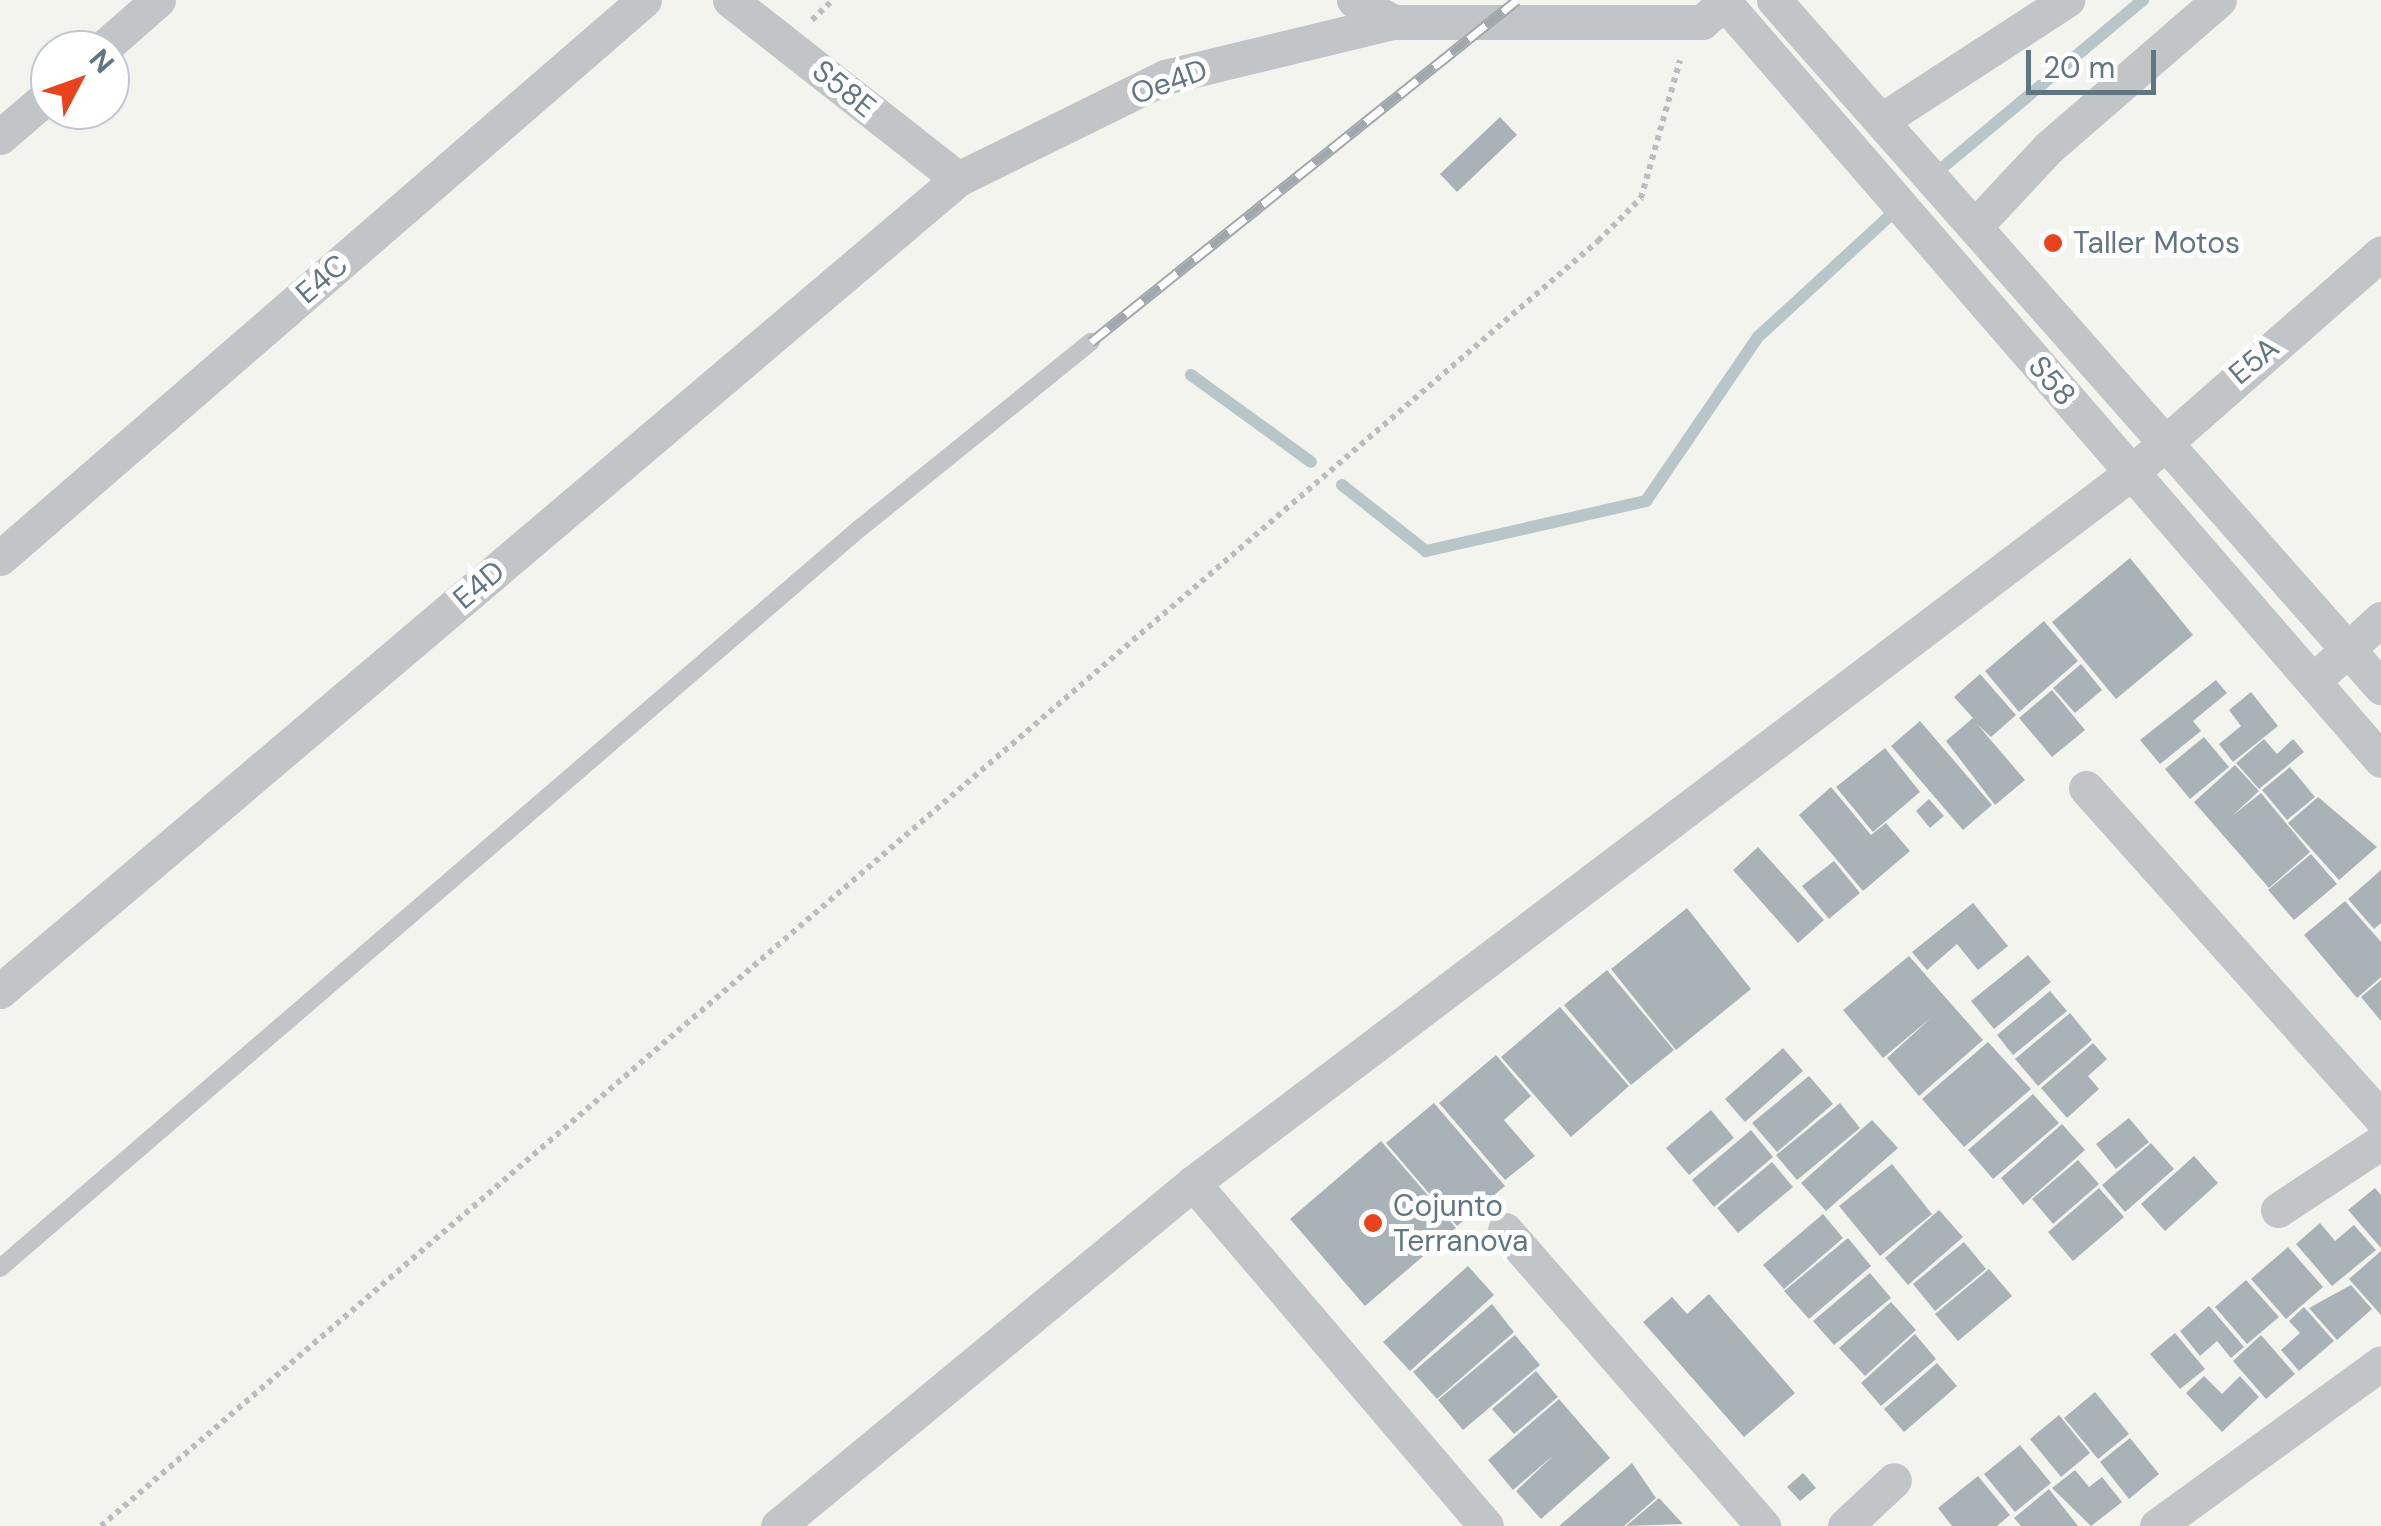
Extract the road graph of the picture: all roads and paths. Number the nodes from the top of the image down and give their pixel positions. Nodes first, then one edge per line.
1 (158, 0) edge
2 (644, 0) edge
3 (730, 0) edge
4 (1354, 0) edge
5 (1774, 0) edge
6 (2067, 0) edge
7 (2219, 0) edge
8 (1718, 8) edge
9 (1393, 22) junction
10 (124, 30) edge
11 (30, 111) edge
12 (1882, 120) junction
13 (0, 137) edge
14 (958, 179) junction
15 (1977, 224) junction
16 (2381, 253) edge
17 (1091, 342) dead end
18 (2167, 434) junction
19 (2131, 472) junction
20 (0, 558) edge
21 (2381, 619) edge
22 (2348, 645) junction
23 (2313, 681) junction
24 (2381, 687) edge
25 (2381, 760) edge
26 (2086, 788) dead end
27 (0, 991) edge
28 (2381, 1118) edge
29 (2381, 1142) edge
30 (1193, 1183) junction
31 (2278, 1210) dead end
32 (1505, 1230) dead end
33 (0, 1268) edge
34 (2381, 1363) edge
35 (1894, 1480) dead end
36 (101, 1526) edge
37 (778, 1526) edge
38 (1486, 1526) edge
39 (1763, 1526) edge
40 (1845, 1526) edge
41 (2157, 1526) edge

1 - 10 street
2 - 20 street, E4C
3 - 14 street, S58E
4 - 9 street
5 - 12 street, S58
6 - 12 street
7 - 15 street
8 - 9 street, Oe4D
8 - 19 street, S58
8 - 36 path
9 - 14 street, Oe4D
11 - 13 street
12 - 15 street, S58
14 - 27 street, E4D
15 - 18 street, S58
16 - 18 street, E5A
17 - 33 lane
18 - 19 street, E5A
18 - 22 street, S58
19 - 23 street, S58
19 - 30 street, E5A
21 - 22 street
22 - 23 street
22 - 24 street, S58
23 - 25 street, S58
26 - 28 street
29 - 31 street
30 - 37 street, E5A
30 - 38 street
32 - 39 street
34 - 41 street
35 - 40 street

